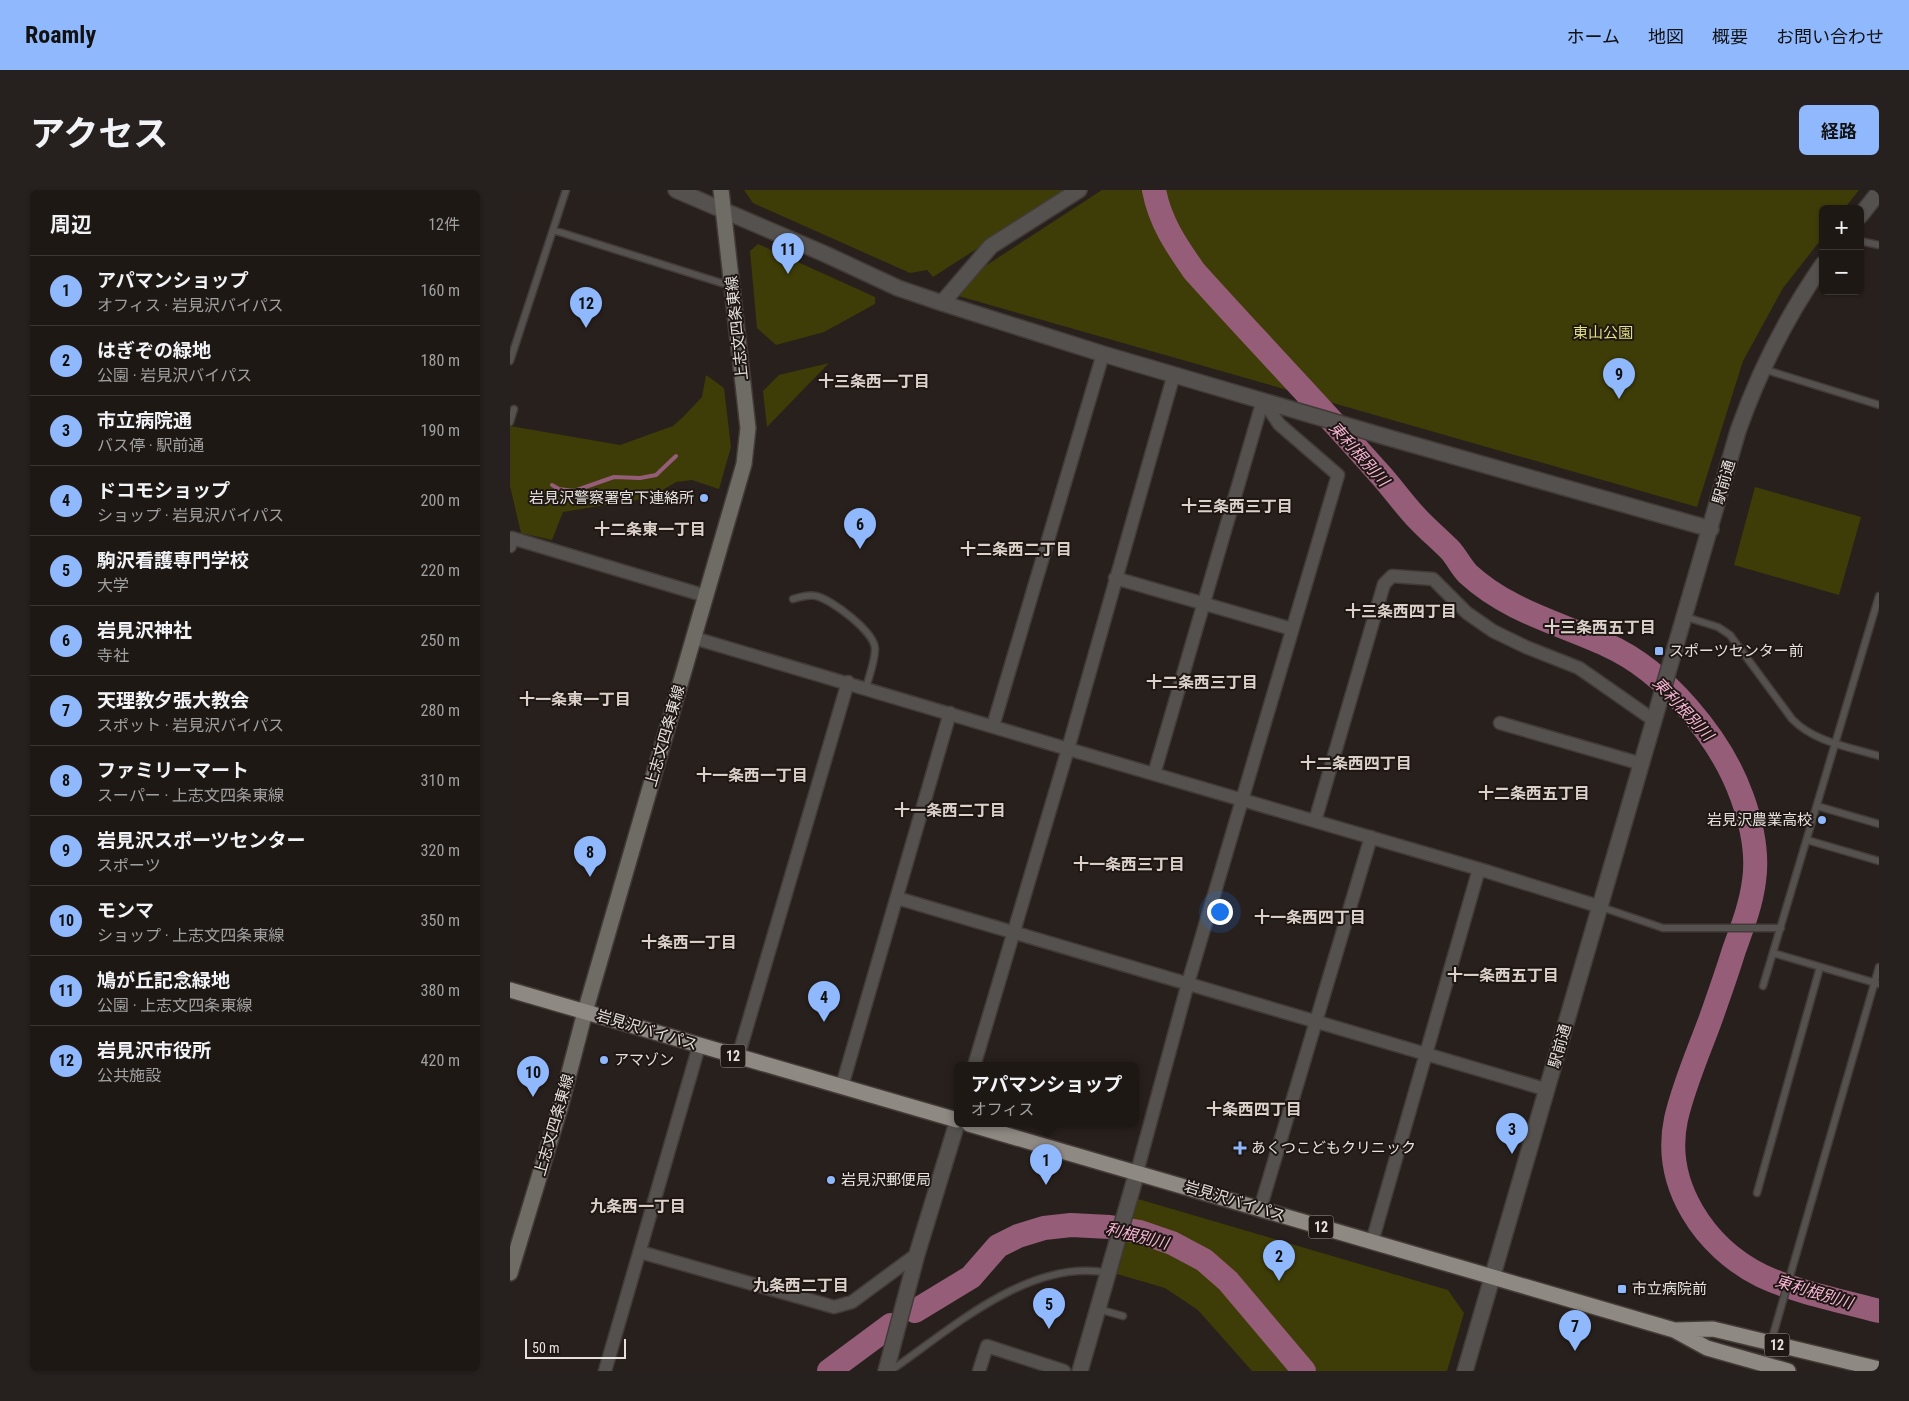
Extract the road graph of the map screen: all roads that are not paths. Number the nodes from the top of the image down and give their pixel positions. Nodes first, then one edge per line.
1 (566, 190) edge
2 (676, 190) edge
3 (721, 190) edge
4 (1079, 190) edge
5 (1879, 192) edge
6 (723, 210) junction
7 (1864, 211) edge
8 (553, 230) junction
9 (1864, 242) edge
10 (1879, 245) edge
11 (1819, 270) edge
12 (732, 286) junction
13 (942, 304) junction
14 (1103, 354) junction
15 (510, 361) edge
16 (1763, 369) junction
17 (1174, 374) junction
18 (1263, 400) junction
19 (1879, 405) edge
20 (514, 409) dead end
21 (510, 422) edge
22 (1710, 528) junction
23 (511, 538) edge
24 (1116, 578) junction
25 (706, 596) junction
26 (1879, 596) edge
27 (793, 599) dead end
28 (1204, 604) junction
29 (1686, 617) junction
30 (1292, 629) junction
31 (694, 638) junction
32 (848, 682) junction
33 (866, 688) junction
34 (950, 713) junction
35 (1656, 718) junction
36 (1500, 723) dead end
37 (993, 726) junction
38 (1836, 743) junction
39 (1068, 749) junction
40 (1879, 756) edge
41 (1642, 764) junction
42 (1154, 774) junction
43 (1244, 800) junction
44 (1817, 806) junction
45 (1315, 821) junction
46 (1879, 824) edge
47 (1371, 836) junction
48 (1807, 840) junction
49 (1879, 861) edge
50 (1478, 869) junction
51 (897, 898) junction
52 (1601, 906) junction
53 (1780, 928) junction
54 (1014, 934) junction
55 (1773, 953) junction
56 (1820, 967) junction
57 (1879, 968) edge
58 (1188, 983) junction
59 (1877, 984) edge
60 (1763, 986) dead end
61 (510, 990) edge
62 (585, 1012) junction
63 (1317, 1022) junction
64 (699, 1046) junction
65 (1426, 1053) junction
66 (738, 1057) junction
67 (975, 1062) edge
68 (842, 1086) junction
69 (1548, 1090) junction
70 (954, 1121) edge
71 (955, 1127) edge
72 (980, 1127) edge
73 (1137, 1172) junction
74 (1757, 1193) dead end
75 (1260, 1209) junction
76 (1372, 1242) junction
77 (640, 1252) junction
78 (917, 1254) junction
79 (1109, 1271) junction
80 (510, 1272) edge
81 (1491, 1276) junction
82 (1098, 1308) junction
83 (1123, 1316) dead end
84 (1674, 1330) junction
85 (1771, 1343) junction
86 (1879, 1369) edge
87 (604, 1371) edge
88 (886, 1371) edge
89 (890, 1371) edge
90 (979, 1371) edge
91 (1064, 1371) edge
92 (1080, 1371) edge
93 (1465, 1371) edge
94 (1788, 1371) edge

1 - 8 lane
2 - 6 street
3 - 6 main road, 上志文四条東線
4 - 13 street
5 - 7 street
6 - 12 main road, 上志文四条東線
6 - 13 street
8 - 12 lane
8 - 15 lane
9 - 10 lane
11 - 16 street, 駅前通
12 - 25 main road, 上志文四条東線
13 - 14 street
14 - 17 street
14 - 37 street
16 - 19 lane
16 - 22 street, 駅前通
17 - 18 street
17 - 24 street
18 - 22 street
18 - 28 street
18 - 30 street
20 - 21 lane
22 - 29 street, 駅前通
23 - 25 street
24 - 28 street
24 - 39 street
25 - 31 main road, 上志文四条東線
26 - 38 lane
27 - 33 lane
28 - 30 street
28 - 42 street
29 - 35 street, 駅前通
29 - 38 lane
30 - 43 street
31 - 32 street
31 - 62 main road, 上志文四条東線
32 - 33 street
32 - 66 street
33 - 34 street
34 - 37 street
34 - 51 street
35 - 41 street, 駅前通
35 - 45 street
36 - 41 street
37 - 39 street
38 - 40 lane
38 - 44 lane
39 - 42 street
39 - 54 street
41 - 52 street, 駅前通
42 - 43 street
43 - 45 street
43 - 58 street
44 - 46 lane
44 - 48 lane
45 - 47 street
47 - 50 street
47 - 63 street
48 - 49 lane
48 - 53 lane
50 - 52 street
50 - 65 street
51 - 54 street
51 - 68 street
52 - 53 lane
52 - 69 street, 駅前通
53 - 55 lane
54 - 58 street
54 - 67 street
55 - 56 lane
55 - 60 lane
56 - 59 lane
56 - 74 lane
57 - 59 lane
58 - 63 street
58 - 73 street
59 - 85 lane
61 - 62 highway, 岩見沢バイパス / 12
62 - 64 highway, 岩見沢バイパス / 12
62 - 80 main road, 上志文四条東線
63 - 65 street
63 - 75 street
64 - 66 highway, 岩見沢バイパス / 12
64 - 77 street
65 - 69 street
65 - 76 street
66 - 68 highway, 岩見沢バイパス / 12
68 - 70 highway, 岩見沢バイパス / 12
69 - 81 street, 駅前通
71 - 78 street
72 - 73 highway, 岩見沢バイパス / 12
73 - 75 highway, 岩見沢バイパス / 12
73 - 79 street
75 - 76 highway, 岩見沢バイパス / 12
76 - 81 highway, 岩見沢バイパス / 12
77 - 78 street
77 - 87 street
78 - 88 street
79 - 82 street
79 - 89 lane
81 - 84 highway, 岩見沢バイパス / 12
81 - 93 street, 駅前通
82 - 83 lane
82 - 92 street
84 - 85 highway, 岩見沢バイパス / 12
84 - 94 highway, 岩見沢バイパス / 12
85 - 86 highway, 岩見沢バイパス / 12
90 - 91 street

